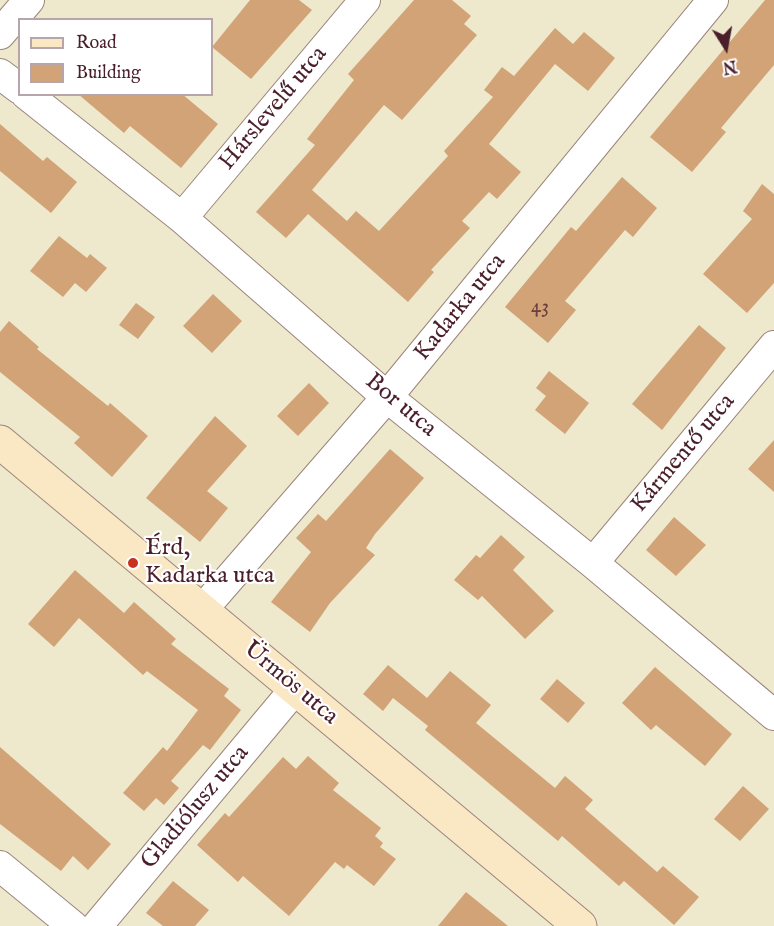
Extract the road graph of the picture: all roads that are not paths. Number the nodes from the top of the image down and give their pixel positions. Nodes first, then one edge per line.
1 (29, 0) edge
2 (365, 0) edge
3 (713, 0) edge
4 (0, 34) edge
5 (0, 74) edge
6 (18, 88) edge
7 (29, 96) edge
8 (182, 218) junction
9 (774, 346) edge
10 (387, 397) junction
11 (0, 442) edge
12 (593, 563) junction
13 (202, 610) junction
14 (295, 689) junction
15 (774, 716) edge
16 (0, 866) edge
17 (73, 926) edge
18 (97, 926) edge
19 (580, 926) edge

1 - 4 street
2 - 8 street, Hárslevelű utca
3 - 10 street, Kadarka utca
5 - 6 street
7 - 8 street, Bor utca
8 - 10 street, Bor utca
9 - 12 street, Kármentő utca
10 - 12 street, Bor utca
10 - 13 street, Kadarka utca
11 - 13 street, Ürmös utca
12 - 15 street, Bor utca
13 - 14 street, Ürmös utca
14 - 18 street, Gladiólusz utca
14 - 19 street, Ürmös utca
16 - 17 street

